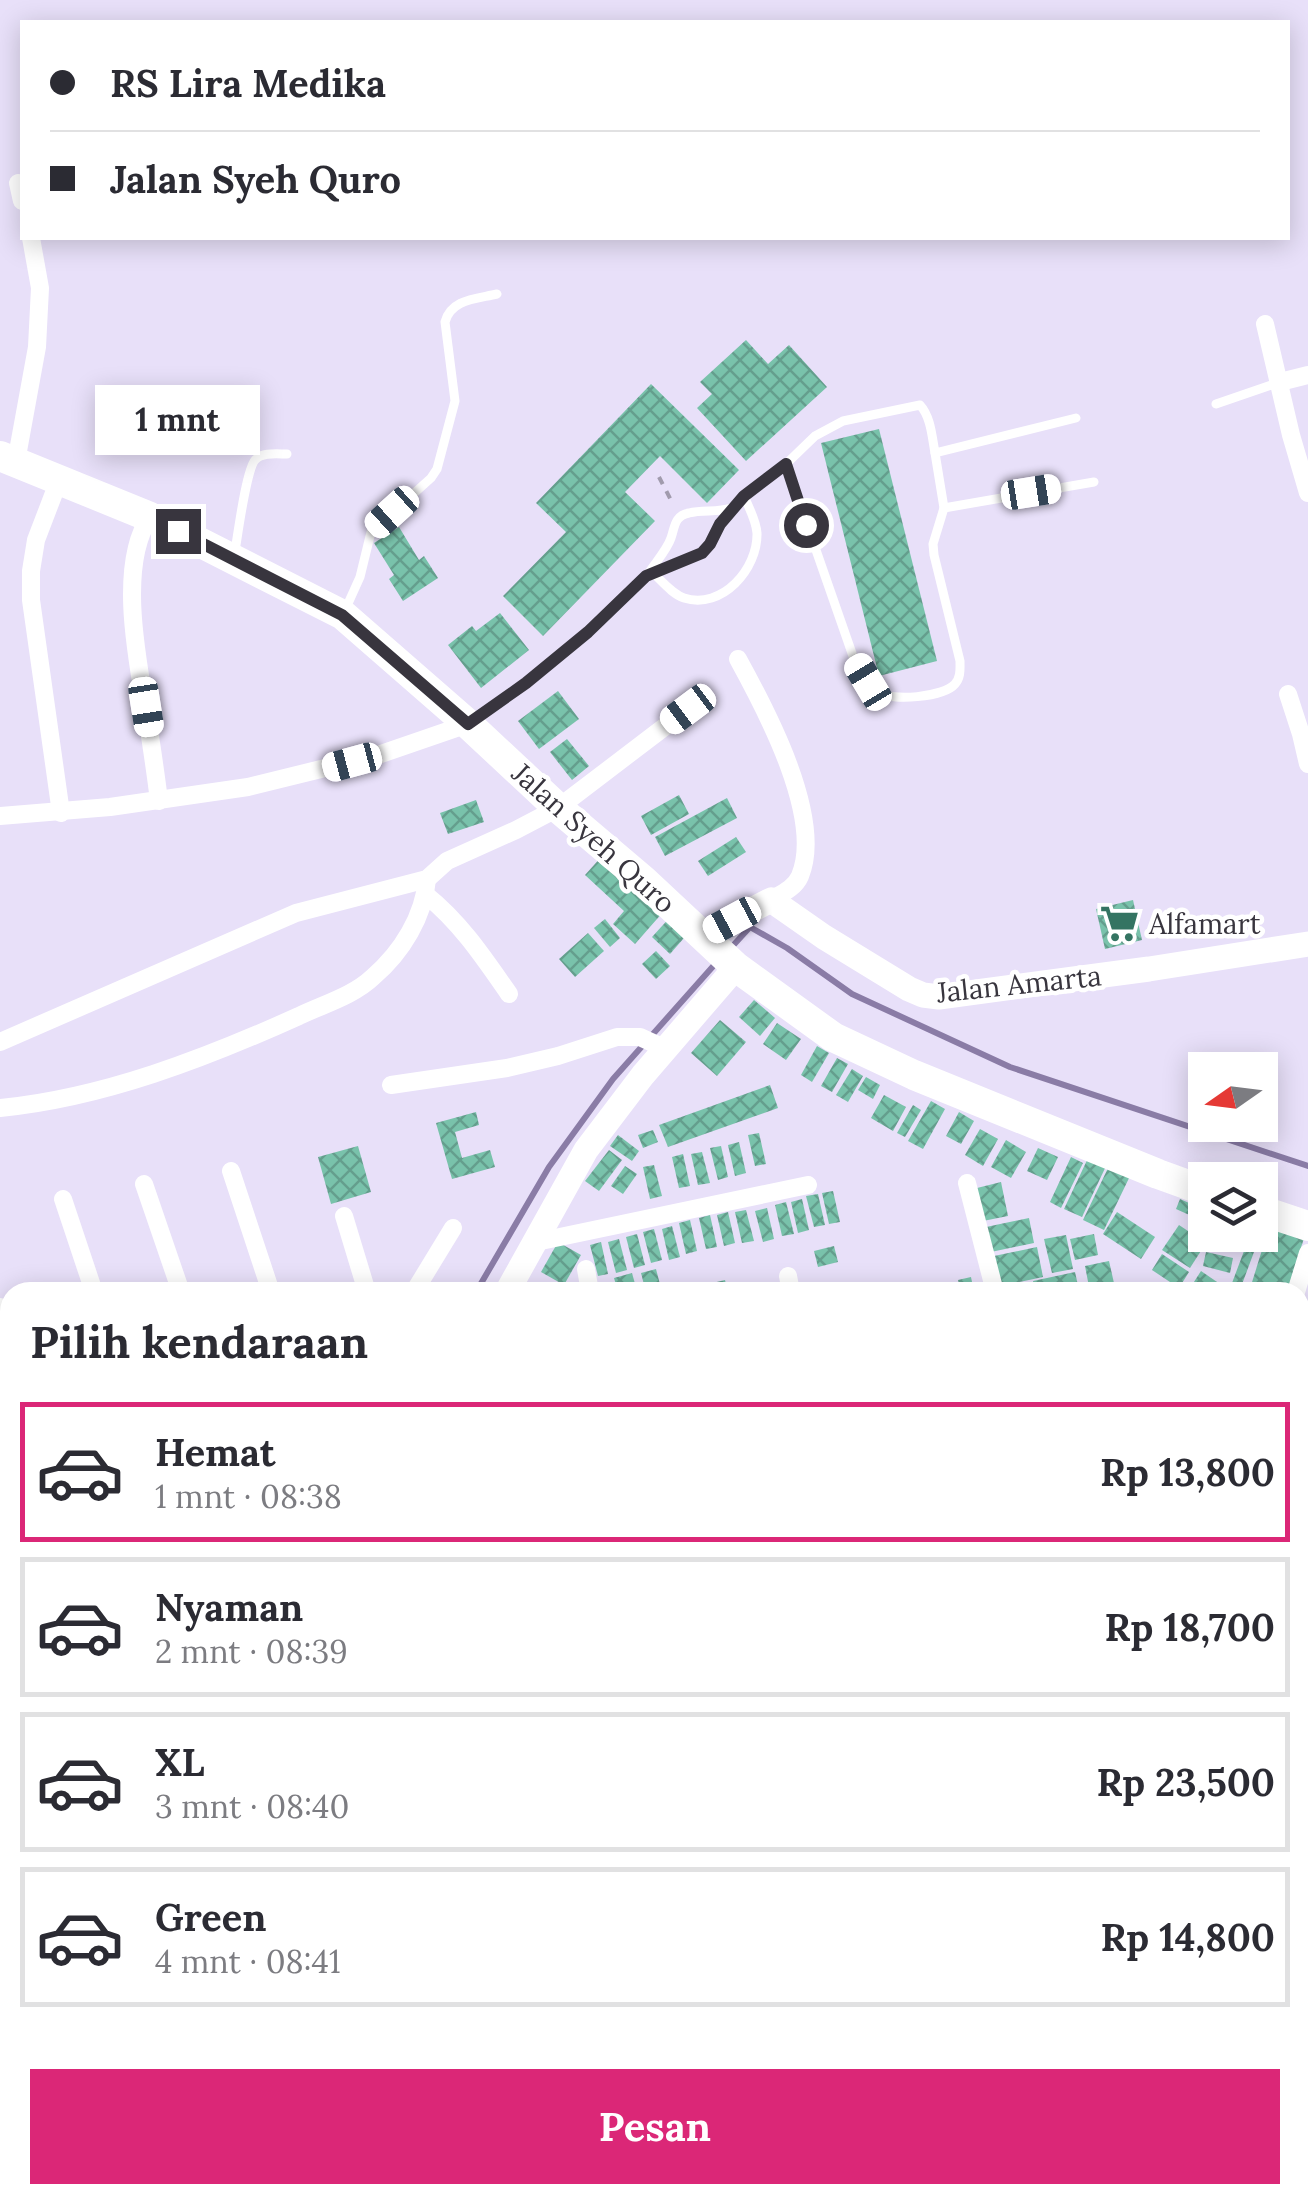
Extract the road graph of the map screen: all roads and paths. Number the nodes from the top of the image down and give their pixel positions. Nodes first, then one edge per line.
1 (31, 240) edge
2 (497, 294) dead end
3 (1264, 324) dead end
4 (1308, 375) edge
5 (1280, 382) junction
6 (1216, 404) dead end
7 (1076, 418) dead end
8 (1300, 433) edge
9 (936, 453) junction
10 (287, 454) dead end
11 (8, 459) edge
12 (786, 464) junction
13 (659, 476) dead end
14 (60, 480) junction
15 (1094, 482) dead end
16 (1308, 493) edge
17 (744, 496) junction
18 (736, 505) junction
19 (944, 508) junction
20 (679, 517) junction
21 (150, 518) junction
22 (234, 559) junction
23 (650, 575) junction
24 (342, 615) junction
25 (738, 658) dead end
26 (1288, 694) dead end
27 (688, 709) dead end
28 (468, 724) junction
29 (1308, 764) edge
30 (159, 800) junction
31 (558, 808) junction
32 (61, 812) junction
33 (0, 816) edge
34 (426, 887) junction
35 (771, 900) junction
36 (1308, 944) edge
37 (721, 952) junction
38 (509, 994) dead end
39 (0, 1042) edge
40 (654, 1043) junction
41 (391, 1085) dead end
42 (0, 1108) edge
43 (232, 1172) dead end
44 (967, 1183) dead end
45 (144, 1184) dead end
46 (808, 1185) dead end
47 (1188, 1185) edge
48 (63, 1199) dead end
49 (344, 1216) dead end
50 (1278, 1216) edge
51 (1308, 1226) edge
52 (453, 1228) dead end
53 (536, 1242) junction
54 (1308, 1253) edge
55 (586, 1269) dead end
56 (91, 1282) edge
57 (178, 1282) edge
58 (268, 1282) edge
59 (365, 1282) edge
60 (420, 1282) edge
61 (513, 1282) edge
62 (588, 1282) edge
63 (989, 1282) edge
64 (1299, 1282) edge

1 - 11 street
2 - 24 lane
3 - 5 street
4 - 5 street
5 - 6 lane
5 - 8 street
7 - 9 lane
8 - 16 street
9 - 12 lane
9 - 19 lane
10 - 22 lane
11 - 14 main road, Jalan Syeh Quro
12 - 17 lane
12 - 19 lane
13 - 20 path
14 - 21 main road, Jalan Syeh Quro
14 - 32 street
15 - 19 lane
17 - 18 lane
17 - 23 lane
18 - 20 lane
18 - 23 lane
20 - 23 lane
21 - 22 main road, Jalan Syeh Quro
21 - 30 street
22 - 24 main road, Jalan Syeh Quro
23 - 28 lane
24 - 28 main road, Jalan Syeh Quro
25 - 35 street
26 - 29 street
27 - 31 street
28 - 30 street
28 - 31 main road, Jalan Syeh Quro
30 - 32 street
31 - 34 street
31 - 37 main road, Jalan Syeh Quro
32 - 33 street
34 - 38 street
34 - 39 street
34 - 42 street
35 - 36 street, Jalan Amarta
35 - 37 street
37 - 40 street
37 - 47 main road, Jalan Syeh Quro
40 - 41 street
40 - 53 street
43 - 58 street
44 - 63 street
45 - 57 street
46 - 53 street
48 - 56 street
49 - 59 street
50 - 51 main road
52 - 60 street
53 - 61 street
54 - 64 street
55 - 62 street

